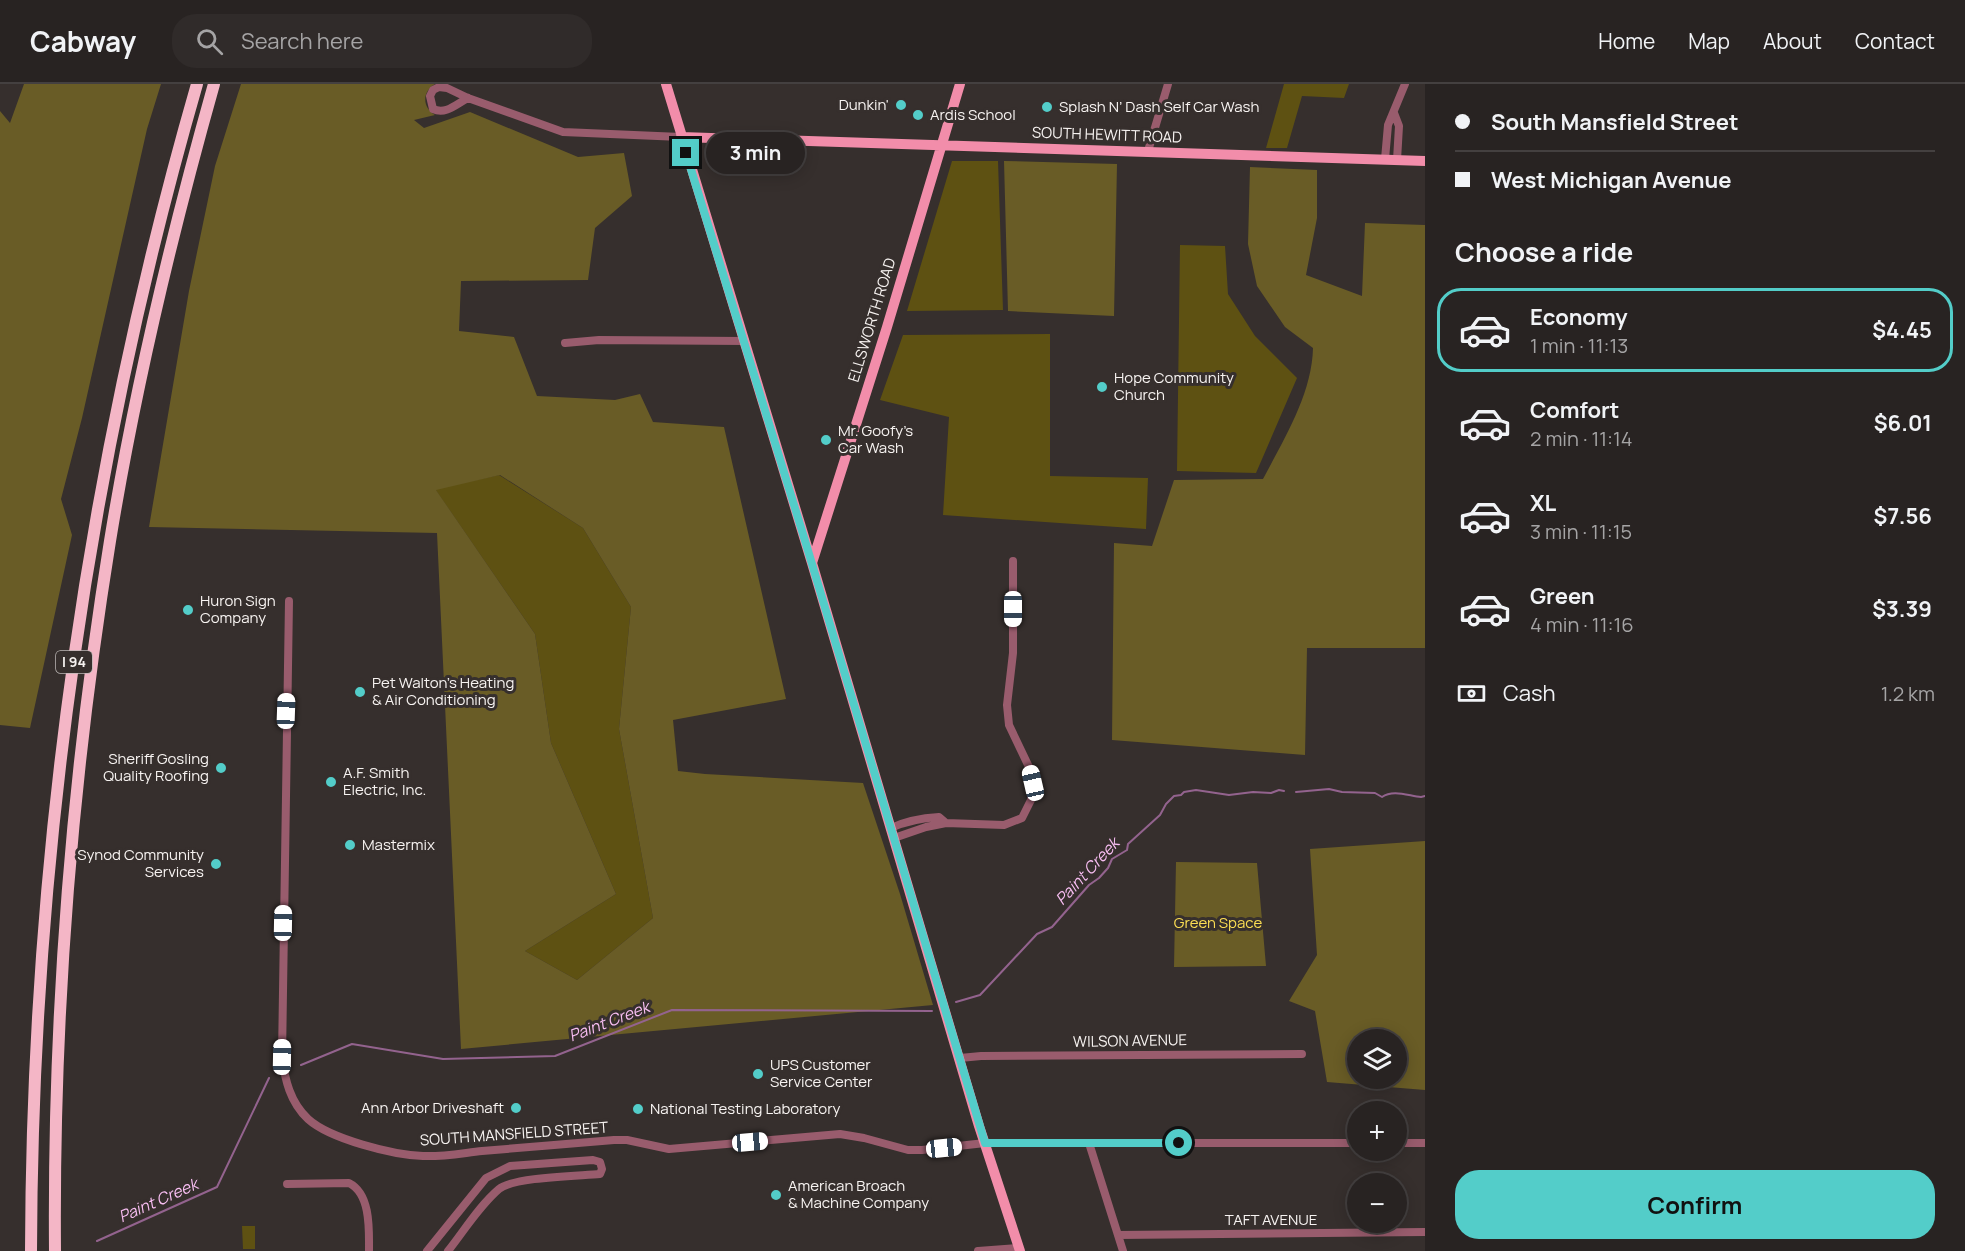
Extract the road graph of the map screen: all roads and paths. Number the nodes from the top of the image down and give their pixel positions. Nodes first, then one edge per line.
1 (196, 84) edge
2 (214, 84) edge
3 (666, 84) edge
4 (960, 84) edge
5 (1168, 84) edge
6 (1405, 84) edge
7 (468, 98) dead end
8 (1394, 113) junction
9 (681, 137) junction
10 (942, 146) junction
11 (1148, 152) junction
12 (1385, 159) junction
13 (1397, 160) junction
14 (1425, 161) edge
15 (745, 341) junction
16 (565, 343) dead end
17 (1012, 561) dead end
18 (812, 563) junction
19 (289, 601) dead end
20 (892, 833) junction
21 (1302, 1054) dead end
22 (960, 1058) junction
23 (985, 1143) junction
24 (1089, 1143) junction
25 (1347, 1143) edge
26 (1407, 1143) edge
27 (1425, 1143) edge
28 (287, 1184) dead end
29 (1425, 1232) edge
30 (1118, 1235) junction
31 (1019, 1249) edge
32 (31, 1251) edge
33 (55, 1251) edge
34 (369, 1251) edge
35 (427, 1251) edge
36 (448, 1251) edge
37 (978, 1251) edge
38 (1123, 1251) edge

1 - 32 highway, I 94
2 - 33 highway, I 94
3 - 9 main road
4 - 10 main road, ELLSWORTH ROAD
5 - 11 street
6 - 8 street
7 - 9 street
8 - 12 street
8 - 13 street
9 - 10 main road, SOUTH HEWITT ROAD
9 - 15 main road
10 - 11 main road, SOUTH HEWITT ROAD
10 - 18 main road, ELLSWORTH ROAD
11 - 12 main road, SOUTH HEWITT ROAD
12 - 13 main road, SOUTH HEWITT ROAD
13 - 14 main road, SOUTH HEWITT ROAD
15 - 16 street
15 - 18 main road
17 - 20 street
18 - 20 main road
19 - 23 street, SOUTH MANSFIELD STREET
20 - 22 main road
21 - 22 street, WILSON AVENUE
22 - 23 main road
23 - 24 street, SOUTH MANSFIELD STREET
23 - 31 main road
24 - 25 street, SOUTH MANSFIELD STREET
24 - 30 street
26 - 27 street
28 - 34 street
29 - 30 street, TAFT AVENUE
30 - 38 street
31 - 37 street
35 - 36 street

